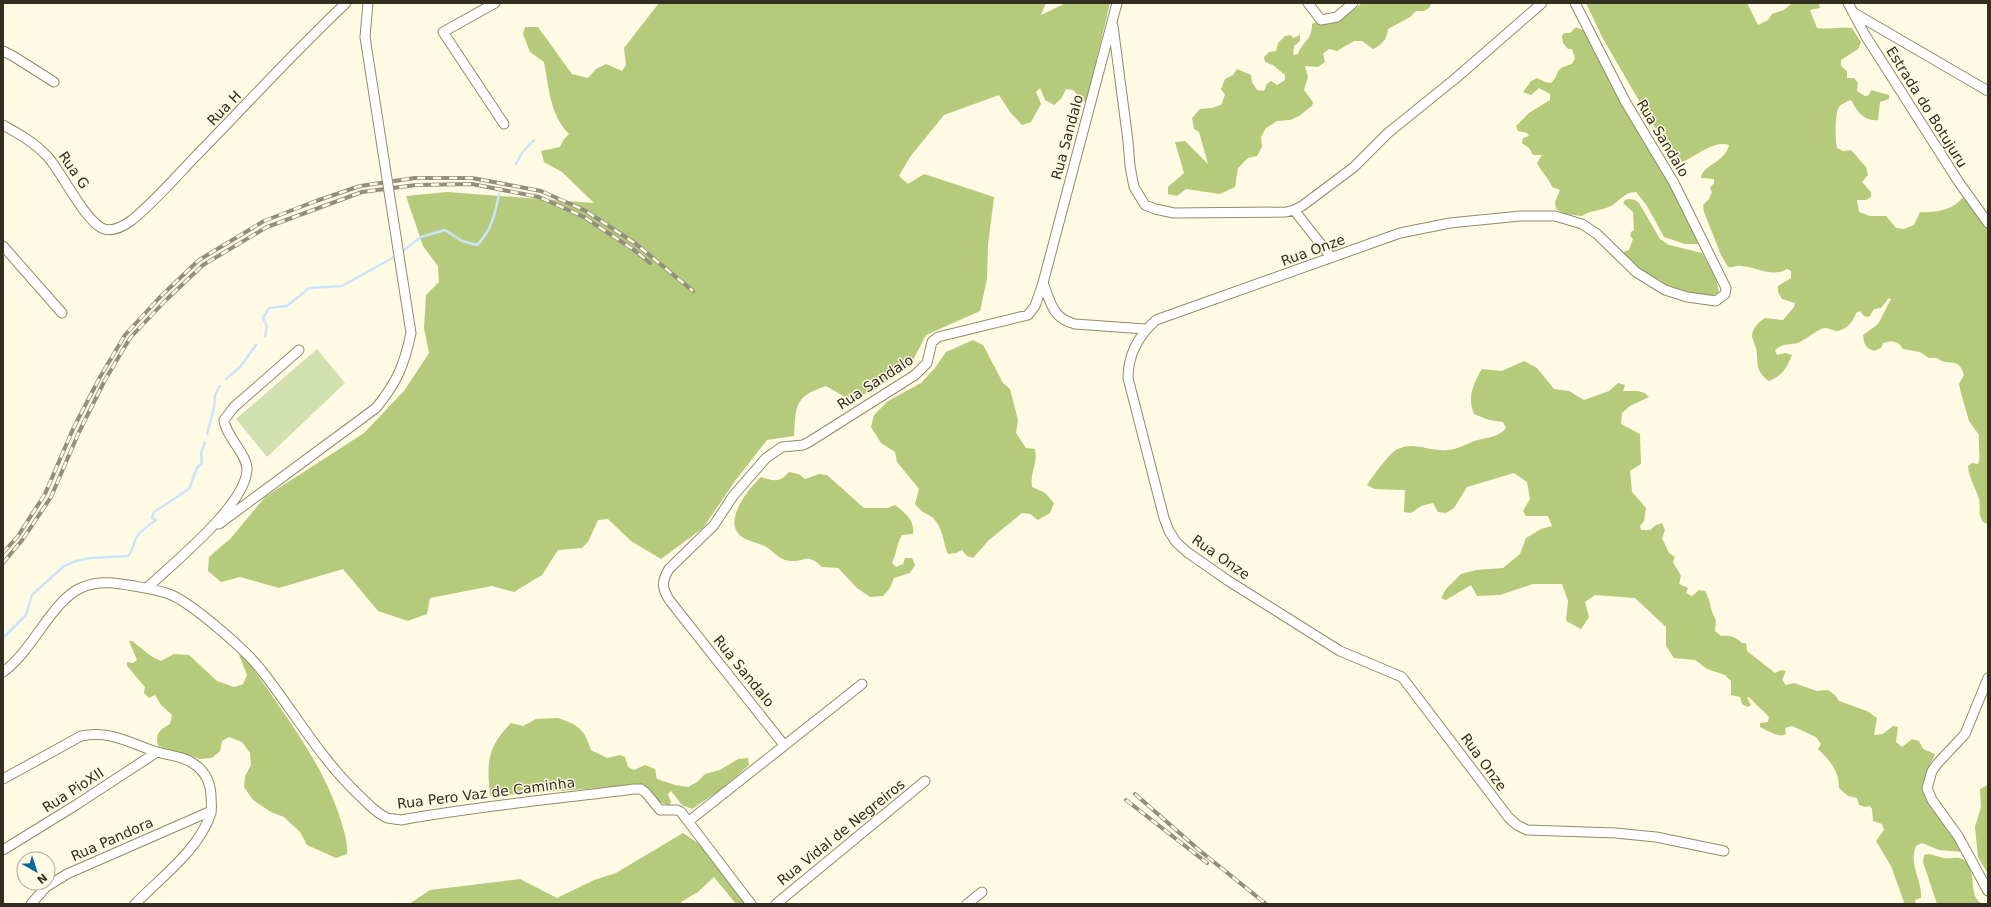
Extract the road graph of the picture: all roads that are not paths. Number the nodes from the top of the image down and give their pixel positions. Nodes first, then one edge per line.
1 (346, 3) edge
2 (368, 3) edge
3 (495, 3) edge
4 (1117, 3) edge
5 (1308, 3) edge
6 (1353, 3) edge
7 (1542, 3) edge
8 (1575, 3) edge
9 (1848, 3) edge
10 (1854, 13) junction
11 (1113, 19) junction
12 (3, 51) edge
13 (54, 82) dead end
14 (1988, 91) edge
15 (504, 124) dead end
16 (3, 125) edge
17 (1294, 210) junction
18 (1988, 223) edge
19 (119, 228) joint
20 (3, 246) edge
21 (1331, 257) junction
22 (1043, 283) junction
23 (1726, 288) joint
24 (62, 313) dead end
25 (1145, 330) junction
26 (299, 350) dead end
27 (206, 533) junction
28 (147, 588) junction
29 (3, 672) edge
30 (1988, 678) edge
31 (862, 684) dead end
32 (784, 745) junction
33 (157, 752) junction
34 (3, 779) edge
35 (925, 781) dead end
36 (211, 811) junction
37 (690, 821) junction
38 (3, 850) edge
39 (1724, 851) dead end
40 (1988, 891) edge
41 (982, 892) dead end
42 (31, 904) edge
43 (135, 904) edge
44 (751, 904) edge
45 (776, 904) edge
46 (967, 904) edge

1 - 19 street, Rua H
2 - 27 street, bridge
3 - 15 street
4 - 11 street, Rua Sandalo
5 - 6 street
7 - 17 street
8 - 23 street, Rua Sandalo
9 - 10 street, Estrada do Botujuru
10 - 14 street
10 - 18 street, Estrada do Botujuru
11 - 17 street
11 - 22 street, Rua Sandalo
12 - 13 street
16 - 19 street, Rua G
17 - 21 street
20 - 24 street
21 - 23 street, Rua Onze
21 - 25 street, Rua Onze
22 - 25 street
22 - 32 street, Rua Sandalo
25 - 39 street, Rua Onze
26 - 27 street
27 - 28 street
28 - 29 street
28 - 37 street, Rua Pero Vaz de Caminha
30 - 40 street
31 - 32 street
32 - 37 street
33 - 34 street
33 - 36 street
33 - 38 street, Rua PioXII
35 - 45 street, Rua Vidal de Negreiros
36 - 42 street, Rua Pandora
36 - 43 street
37 - 44 street, Rua Pero Vaz de Caminha
41 - 46 street

